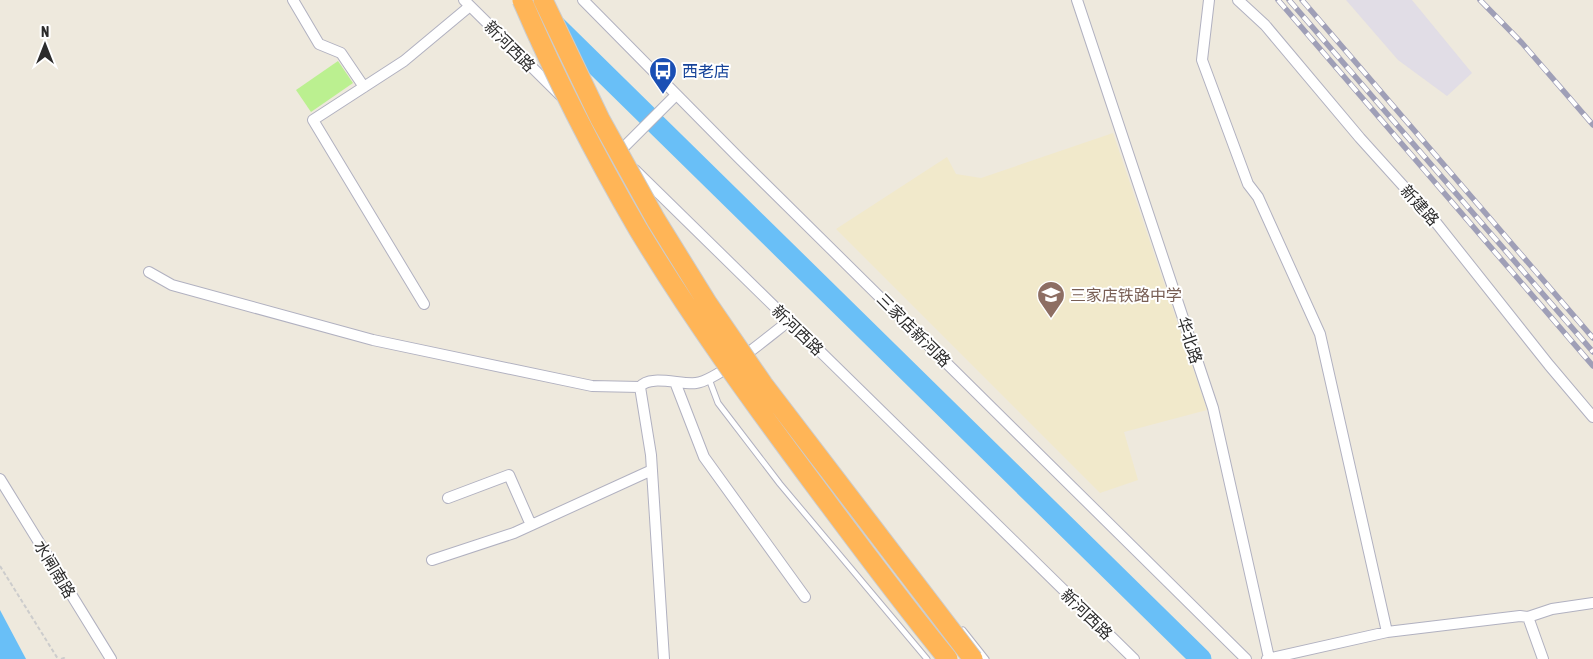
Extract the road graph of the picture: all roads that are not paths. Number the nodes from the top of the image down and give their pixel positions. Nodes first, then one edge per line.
1 (293, 0) edge
2 (522, 0) edge
3 (543, 0) edge
4 (583, 0) edge
5 (1077, 0) edge
6 (1210, 0) edge
7 (1238, 0) edge
8 (467, 3) edge
9 (364, 87) junction
10 (676, 95) junction
11 (618, 153) junction
12 (148, 272) dead end
13 (424, 304) dead end
14 (789, 321) junction
15 (746, 353) junction
16 (708, 378) junction
17 (675, 382) junction
18 (640, 387) junction
19 (1593, 417) edge
20 (652, 470) junction
21 (0, 479) edge
22 (448, 498) dead end
23 (531, 525) junction
24 (904, 558) dead end
25 (432, 560) dead end
26 (805, 597) dead end
27 (1593, 602) edge
28 (1528, 618) junction
29 (958, 624) dead end
30 (1386, 632) junction
31 (111, 659) edge
32 (664, 659) edge
33 (927, 659) edge
34 (948, 659) edge
35 (973, 659) edge
36 (986, 659) edge
37 (1134, 659) edge
38 (1246, 659) edge
39 (1268, 659) edge
40 (1543, 659) edge

1 - 9 street
2 - 34 highway, bridge
3 - 35 highway, bridge
4 - 10 street, 三家店新河路
5 - 39 street, 华北路
6 - 30 street
7 - 19 street, 新建路
8 - 9 street
8 - 11 street, 新河西路
9 - 13 street
10 - 11 street
10 - 38 street, 三家店新河路
11 - 14 street, 新河西路
12 - 18 street
14 - 15 street
14 - 37 street, 新河西路
15 - 16 street
15 - 24 lane
16 - 17 street
16 - 33 lane
17 - 18 street
17 - 26 street
18 - 20 street
20 - 23 street
20 - 32 street
21 - 31 street, 水闸南路
22 - 23 street
23 - 25 street
27 - 28 street
28 - 30 street
28 - 40 street
29 - 36 lane
30 - 39 street

